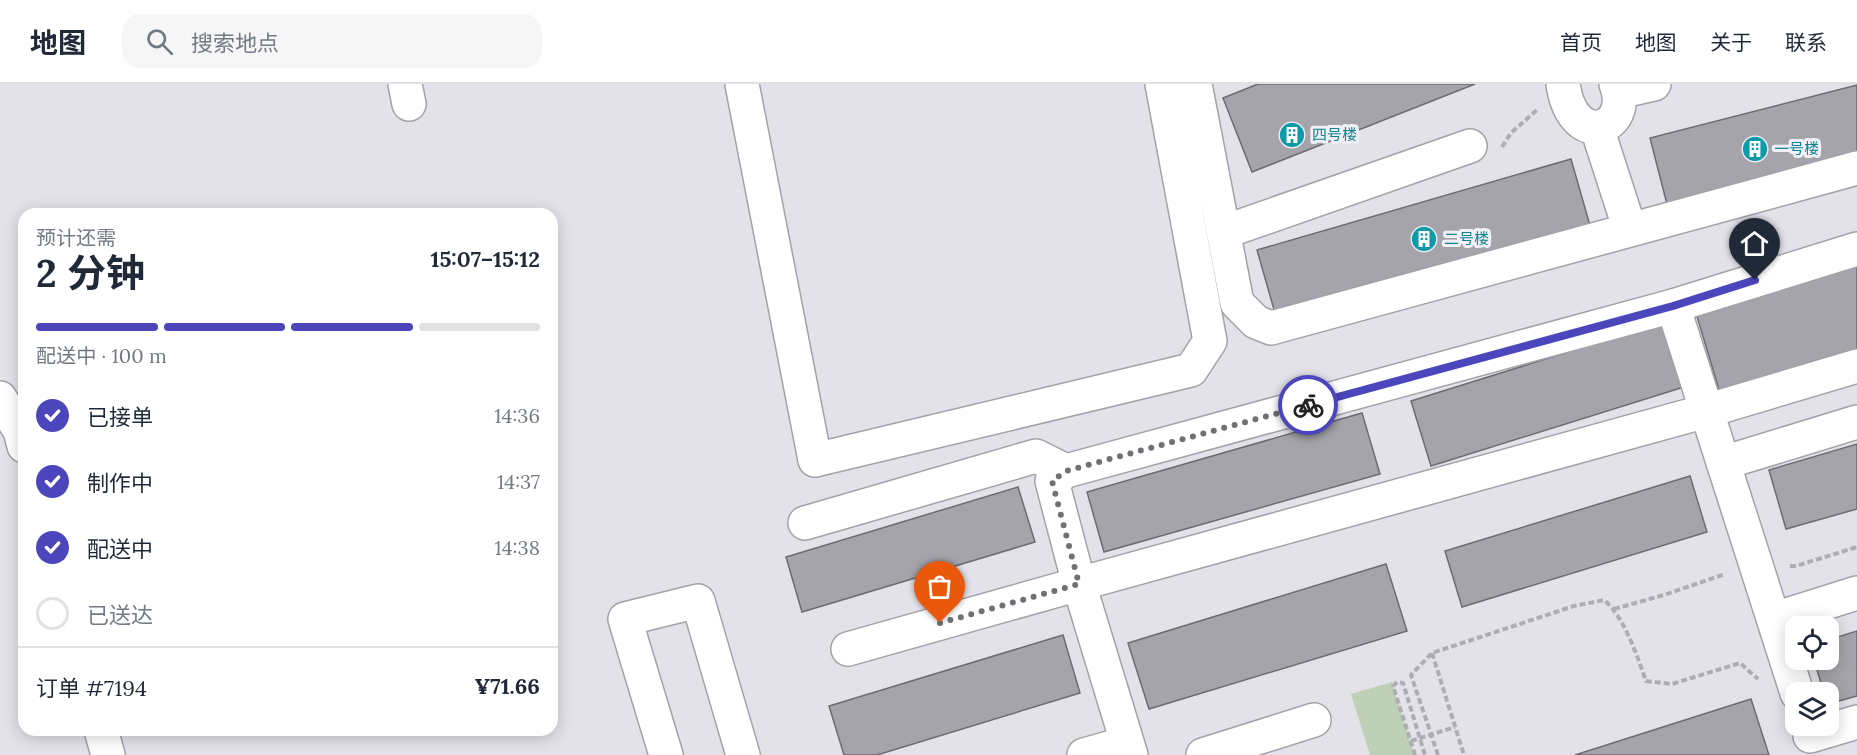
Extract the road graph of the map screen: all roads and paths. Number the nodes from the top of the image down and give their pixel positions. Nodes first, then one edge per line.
1 (742, 84) edge
2 (1162, 84) edge
3 (1196, 84) edge
4 (1654, 84) edge
5 (1618, 88) edge
6 (1564, 90) edge
7 (1597, 128) junction
8 (1470, 146) joint
9 (1857, 168) edge
10 (1630, 230) junction
11 (1224, 232) junction
12 (1857, 249) edge
13 (1673, 306) junction
14 (1857, 366) edge
15 (0, 398) edge
16 (1706, 411) junction
17 (1857, 422) edge
18 (18, 428) edge
19 (1723, 463) junction
20 (1066, 471) junction
21 (805, 523) dead end
22 (1079, 584) junction
23 (1857, 593) edge
24 (1774, 619) junction
25 (848, 649) dead end
26 (1432, 653) junction
27 (1761, 681) dead end
28 (1794, 682) edge
29 (1314, 720) dead end
30 (1857, 722) edge
31 (1455, 727) junction
32 (1431, 734) junction
33 (103, 736) edge
34 (1420, 738) junction
35 (1811, 739) edge
36 (1411, 741) junction
37 (1129, 749) edge
38 (108, 755) edge
39 (666, 755) edge
40 (743, 755) edge
41 (1084, 755) edge
42 (1203, 755) edge
43 (1415, 755) edge
44 (1425, 755) edge
45 (1438, 755) edge
46 (1464, 755) edge

1 - 2 street
3 - 11 street
4 - 5 street
5 - 7 street
6 - 7 street
6 - 8 path
7 - 10 street
8 - 11 street
9 - 10 street
10 - 11 street
12 - 13 street
13 - 16 street
13 - 20 street
14 - 16 street
15 - 18 street
16 - 19 street
16 - 22 street
17 - 19 street
19 - 24 street
20 - 21 street
20 - 22 street
22 - 25 street
22 - 37 street
23 - 24 street
24 - 28 street
26 - 27 path
26 - 31 path
26 - 32 path
29 - 42 street
30 - 35 street
31 - 32 path
31 - 46 path
32 - 34 path
32 - 45 path
33 - 38 street
34 - 36 path
34 - 36 path
34 - 44 path
36 - 43 path
37 - 41 street
39 - 40 street

